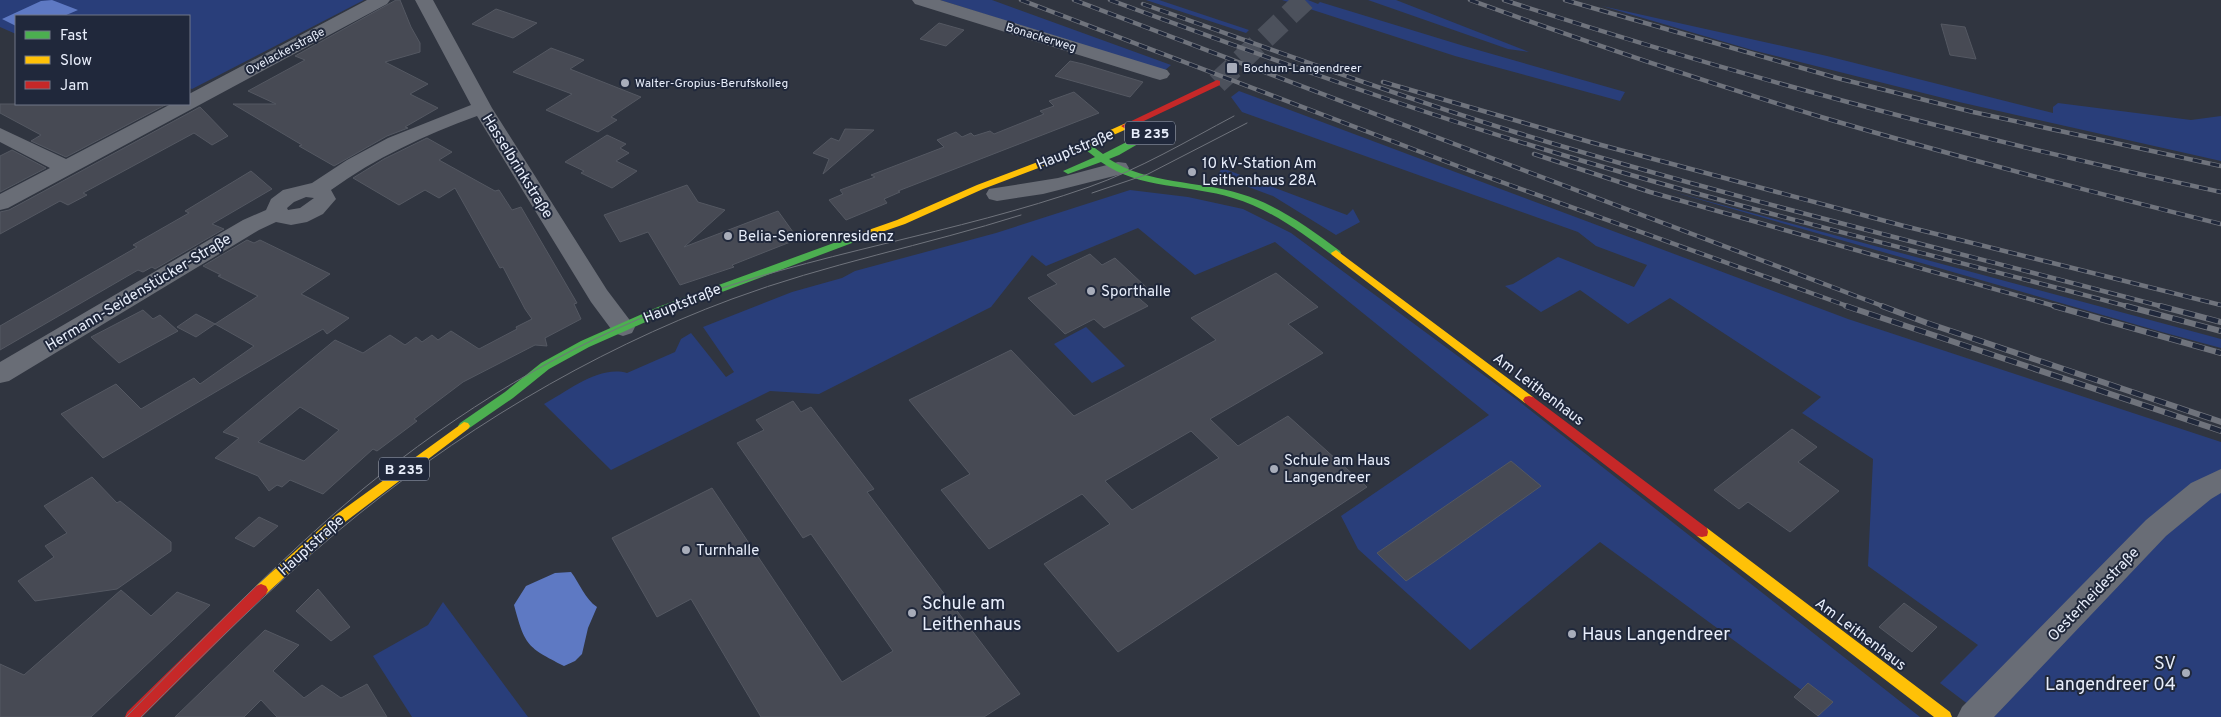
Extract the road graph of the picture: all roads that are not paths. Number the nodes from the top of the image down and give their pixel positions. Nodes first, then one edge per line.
1 (381, 0) edge
2 (424, 0) edge
3 (921, 0) edge
4 (1160, 74) dead end
5 (190, 101) edge
6 (183, 105) edge
7 (482, 108) junction
8 (1189, 110) dead end
9 (1166, 124) dead end
10 (0, 134) edge
11 (1085, 145) junction
12 (1110, 163) junction
13 (66, 168) junction
14 (997, 194) joint
15 (0, 202) edge
16 (921, 214) junction
17 (868, 234) junction
18 (798, 272) dead end
19 (626, 330) junction
20 (0, 374) edge
21 (542, 385) dead end
22 (509, 396) junction
23 (2221, 480) edge
24 (132, 717) edge
25 (1945, 717) edge
26 (1973, 717) edge

1 - 5 street, Ovelackerstraße
2 - 7 street, Hasselbrinkstraße
3 - 4 street, Bonackerweg
6 - 13 street, Ovelackerstraße
7 - 19 street, Hasselbrinkstraße
7 - 20 street, Hermann-Seidenstücker-Straße
8 - 11 main road, Hauptstraße / B 235
9 - 12 main road, Hauptstraße / B 235
10 - 13 street
11 - 12 main road, Am Leithenhaus
11 - 16 main road, Hauptstraße / B 235
12 - 14 street, Hauptstraße
12 - 25 main road, Am Leithenhaus
13 - 15 street, Ovelackerstraße
14 - 16 main road, Hauptstraße / B 235
16 - 17 main road, Hauptstraße / B 235
17 - 18 main road, Hauptstraße / B 235
17 - 19 main road, Hauptstraße / B 235
19 - 22 main road, Hauptstraße / B 235
21 - 22 main road, Hauptstraße / B 235
22 - 24 main road, Hauptstraße / B 235
23 - 26 street, Oesterheidestraße

